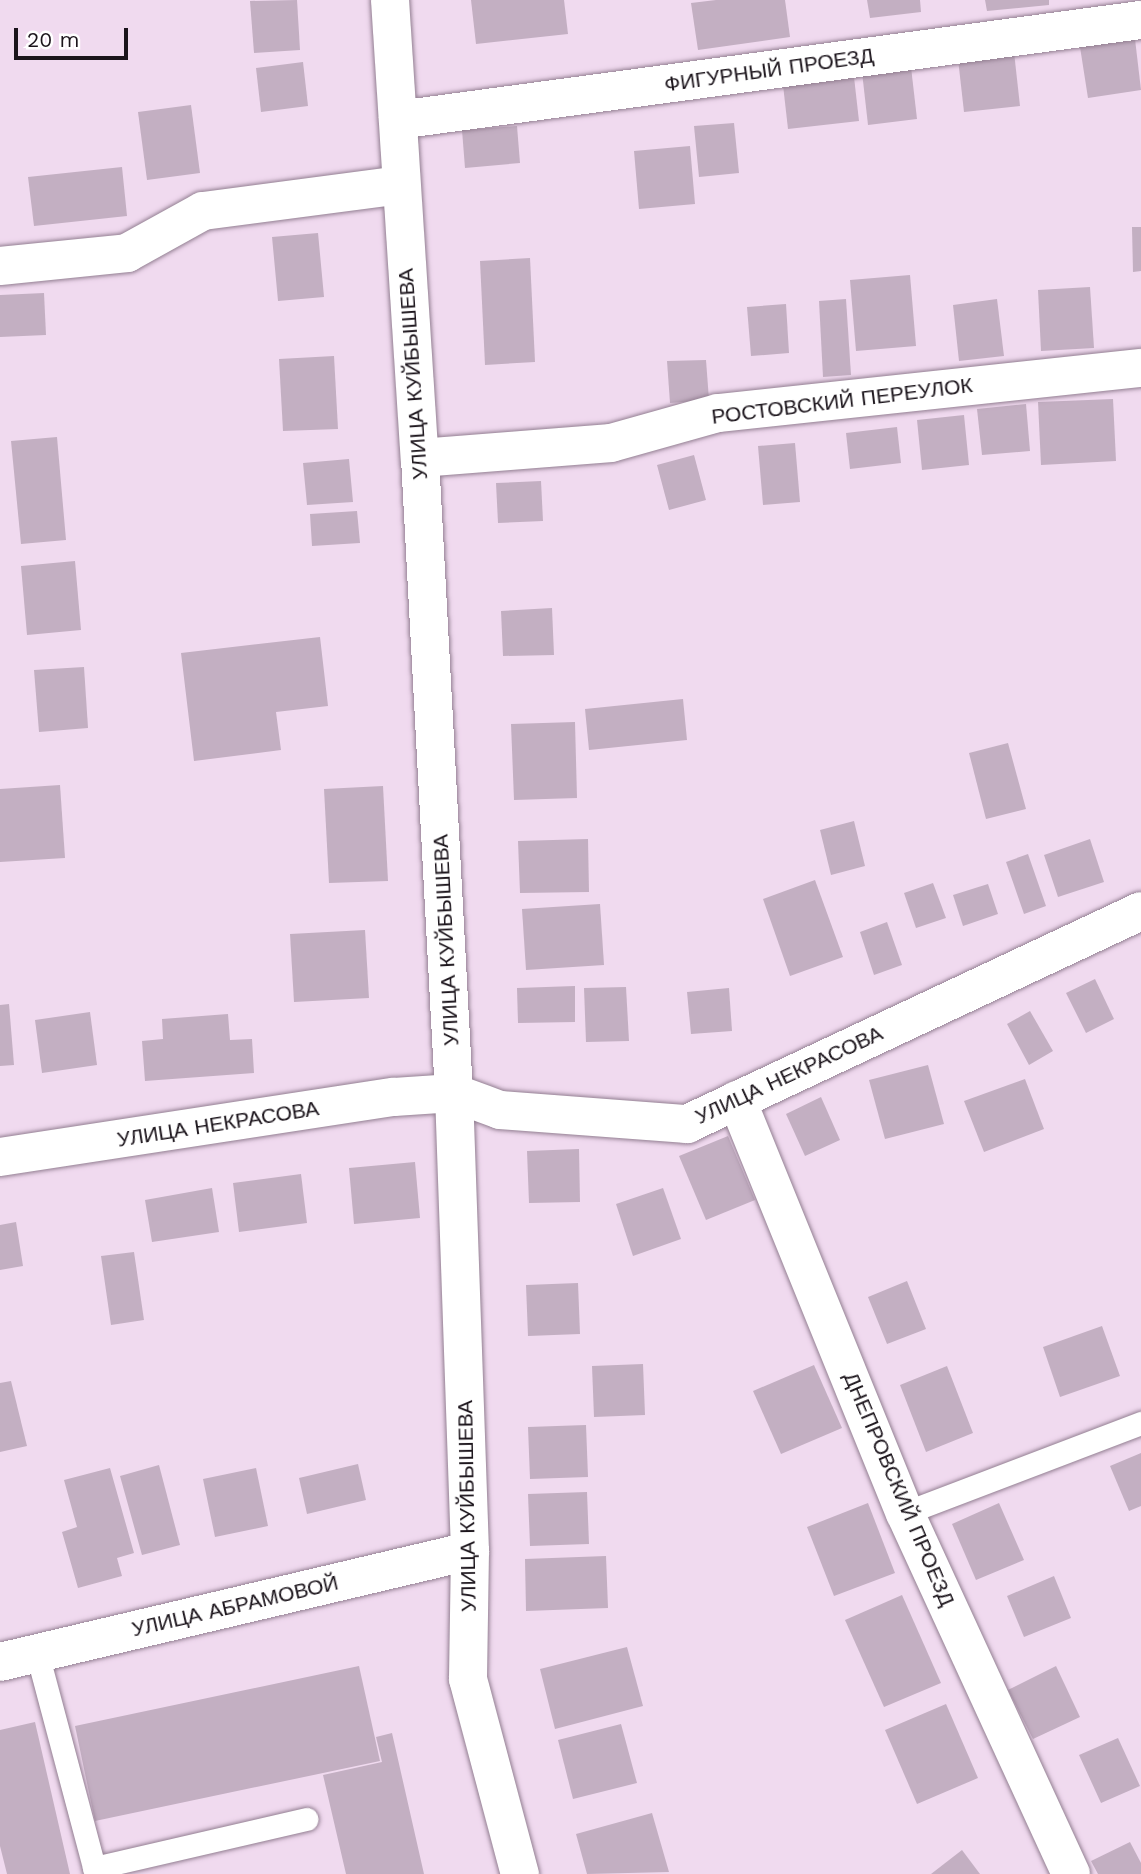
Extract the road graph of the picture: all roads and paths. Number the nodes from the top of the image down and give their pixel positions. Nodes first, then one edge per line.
1 (390, 0) edge
2 (1141, 20) edge
3 (398, 120) junction
4 (400, 186) junction
5 (0, 266) edge
6 (1141, 368) edge
7 (420, 458) junction
8 (1141, 911) edge
9 (454, 1093) junction
10 (737, 1100) junction
11 (0, 1157) edge
12 (1141, 1423) edge
13 (905, 1513) junction
14 (470, 1550) junction
15 (37, 1653) junction
16 (0, 1662) edge
17 (306, 1819) dead end
18 (95, 1871) edge
19 (520, 1874) edge
20 (1072, 1874) edge

1 - 3 street, УЛИЦА КУЙБЫШЕВА
2 - 3 street, ФИГУРНЫЙ ПРОЕЗД
3 - 4 street, УЛИЦА КУЙБЫШЕВА
4 - 5 street
4 - 7 street, УЛИЦА КУЙБЫШЕВА
6 - 7 street, РОСТОВСКИЙ ПЕРЕУЛОК
7 - 9 street, УЛИЦА КУЙБЫШЕВА
8 - 10 street, УЛИЦА НЕКРАСОВА
9 - 10 street, УЛИЦА НЕКРАСОВА
9 - 11 street, УЛИЦА НЕКРАСОВА
9 - 14 street, УЛИЦА КУЙБЫШЕВА
10 - 13 street, ДНЕПРОВСКИЙ ПРОЕЗД
12 - 13 lane
13 - 20 street, ДНЕПРОВСКИЙ ПРОЕЗД
14 - 15 street, УЛИЦА АБРАМОВОЙ
14 - 19 street, УЛИЦА КУЙБЫШЕВА
15 - 16 street, УЛИЦА АБРАМОВОЙ
15 - 18 lane
17 - 18 lane

